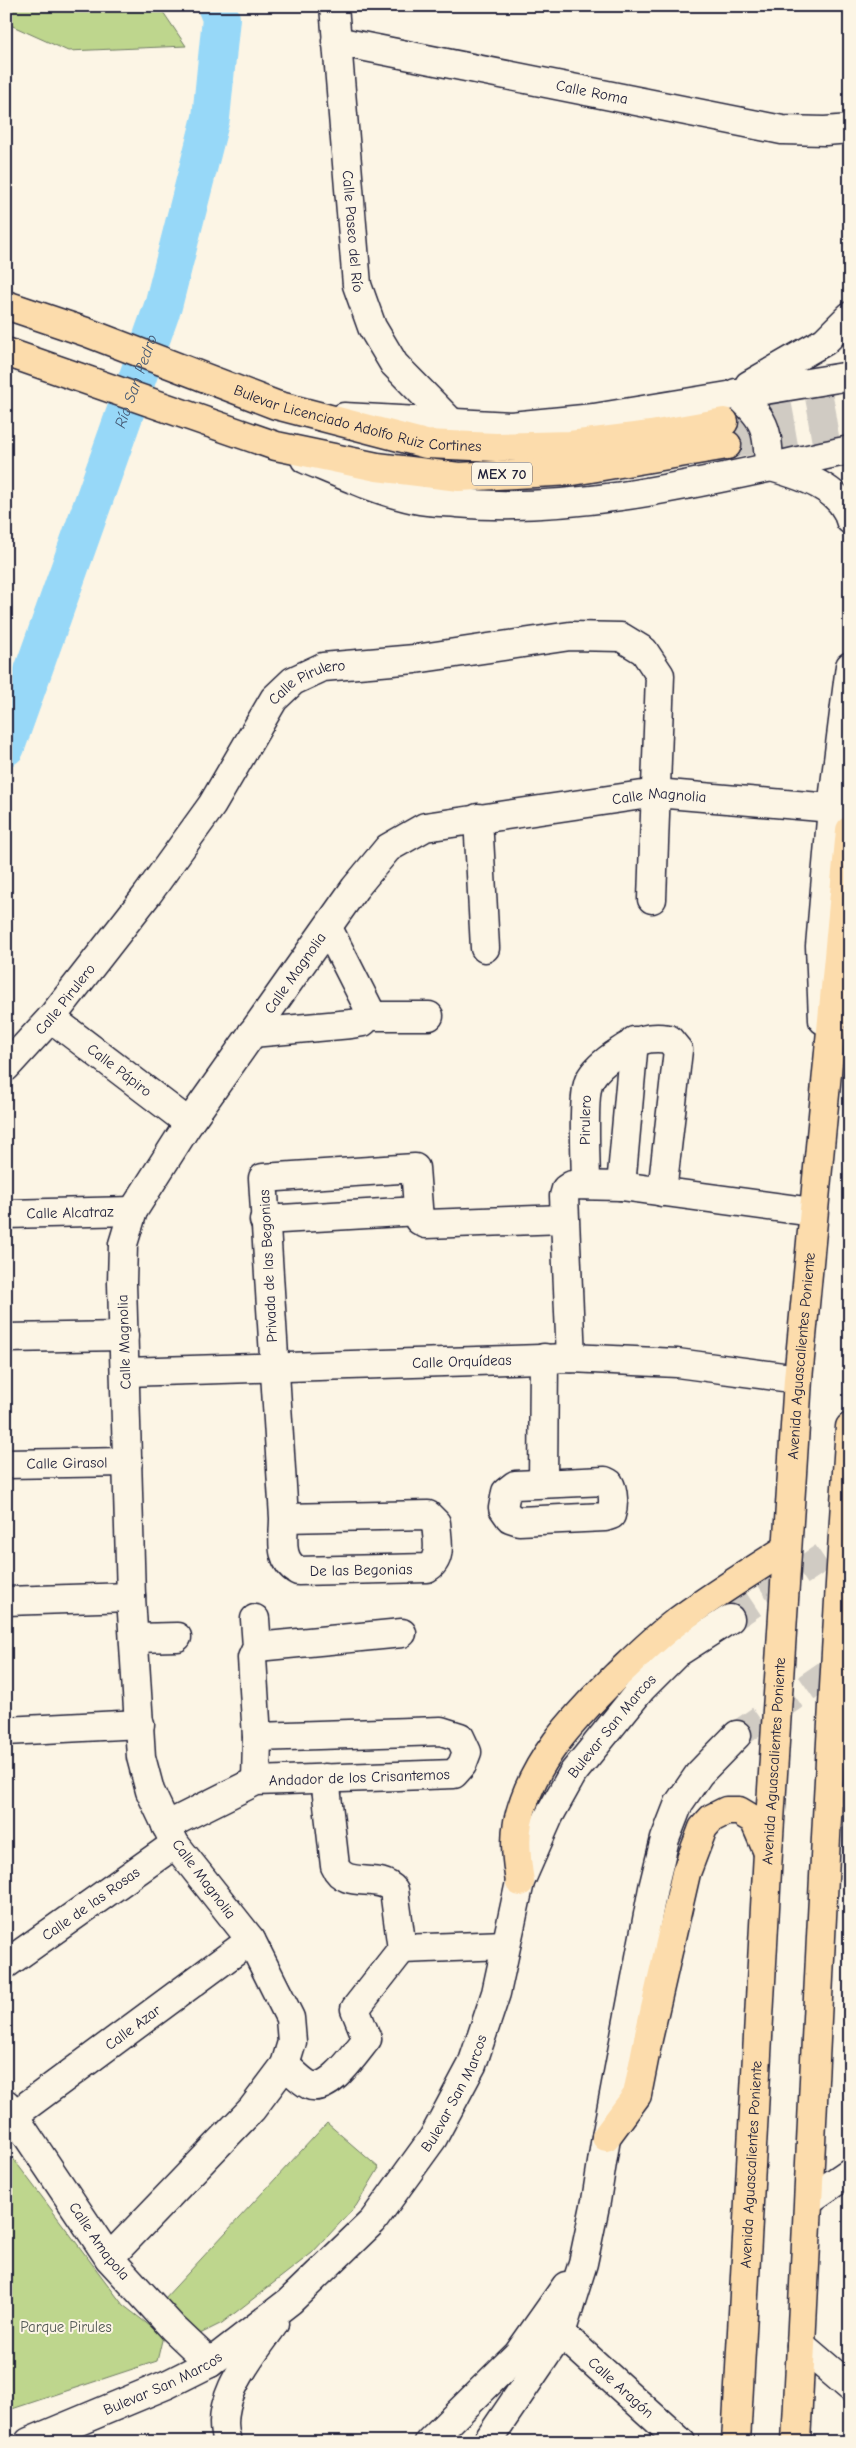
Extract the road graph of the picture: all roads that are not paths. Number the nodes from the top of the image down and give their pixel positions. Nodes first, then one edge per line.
1 (334, 6) edge
2 (336, 41) junction
3 (850, 129) edge
4 (6, 305) edge
5 (850, 316) edge
6 (6, 353) edge
7 (850, 376) edge
8 (736, 393) junction
9 (317, 416) junction
10 (453, 424) junction
11 (276, 446) junction
12 (850, 450) edge
13 (769, 467) junction
14 (850, 520) edge
15 (850, 666) edge
16 (656, 793) junction
17 (832, 808) junction
18 (478, 818) junction
19 (850, 830) edge
20 (652, 899) dead end
21 (328, 928) junction
22 (485, 948) dead end
23 (369, 1016) junction
24 (429, 1016) dead end
25 (51, 1018) junction
26 (252, 1033) junction
27 (634, 1041) junction
28 (6, 1067) edge
29 (826, 1080) junction
30 (188, 1123) junction
31 (586, 1185) junction
32 (621, 1186) junction
33 (662, 1192) junction
34 (133, 1210) junction
35 (418, 1211) junction
36 (813, 1212) junction
37 (6, 1214) edge
38 (564, 1219) junction
39 (264, 1220) junction
40 (124, 1336) junction
41 (6, 1338) edge
42 (558, 1358) junction
43 (274, 1368) junction
44 (126, 1372) junction
45 (798, 1379) junction
46 (850, 1427) edge
47 (128, 1462) junction
48 (6, 1464) edge
49 (543, 1483) dead end
50 (284, 1518) junction
51 (786, 1550) junction
52 (131, 1597) junction
53 (6, 1601) edge
54 (255, 1619) dead end
55 (730, 1619) tunnel mouth
56 (402, 1634) dead end
57 (177, 1637) dead end
58 (134, 1638) junction
59 (257, 1647) junction
60 (840, 1709) edge
61 (140, 1724) junction
62 (6, 1731) edge
63 (737, 1736) tunnel mouth
64 (257, 1737) junction
65 (325, 1778) junction
66 (256, 1781) junction
67 (171, 1835) junction
68 (768, 1852) junction
69 (520, 1882) junction
70 (251, 1940) junction
71 (505, 1945) junction
72 (402, 1949) junction
73 (6, 1964) edge
74 (285, 2065) junction
75 (10, 2110) edge
76 (606, 2137) junction
77 (848, 2177) edge
78 (809, 2200) junction
79 (109, 2258) junction
80 (583, 2263) junction
81 (290, 2300) junction
82 (561, 2332) junction
83 (801, 2345) junction
84 (210, 2363) junction
85 (850, 2387) edge
86 (29, 2442) edge
87 (227, 2442) edge
88 (428, 2442) edge
89 (487, 2442) edge
90 (681, 2442) edge
91 (736, 2442) edge
92 (796, 2442) edge

1 - 2 street, Calle Paseo del Río
2 - 3 street, Calle Roma
2 - 10 street, Calle Paseo del Río
4 - 9 main road, Bulevar Licenciado Adolfo Ruiz Cortines / MEX 70
5 - 8 street
6 - 11 main road, Bulevar Licenciado Adolfo Ruiz Cortines / MEX 70
7 - 8 street, Bulevar Licenciado Adolfo Ruiz Cortines / MEX 70
8 - 10 street, Bulevar Licenciado Adolfo Ruiz Cortines / MEX 70
8 - 13 street
9 - 10 street, MEX 70
9 - 11 main road, Bulevar Licenciado Adolfo Ruiz Cortines / MEX 70
11 - 13 street, Bulevar Licenciado Adolfo Ruiz Cortines / MEX 70
12 - 13 street, Bulevar Licenciado Adolfo Ruiz Cortines / MEX 70
13 - 14 street
15 - 17 street, Avenida Aguascalientes Poniente
16 - 17 street, Calle Magnolia
16 - 18 street, Calle Magnolia
16 - 20 street, Calle Pirulero
16 - 25 street, Calle Pirulero
17 - 29 street, Avenida Aguascalientes Poniente
18 - 21 street, Calle Magnolia
18 - 22 street
19 - 29 main road, Avenida Aguascalientes Poniente
21 - 23 street
21 - 26 street, Calle Magnolia
23 - 24 street
23 - 26 street
25 - 28 street, Calle Pirulero
25 - 30 street, Calle Pápiro
26 - 30 street, Calle Magnolia
27 - 31 street, Pirulero
27 - 32 street
27 - 33 street, Pirulero
29 - 36 main road, Avenida Aguascalientes Poniente
30 - 34 street, Calle Magnolia
31 - 32 street
31 - 38 street
32 - 33 street
33 - 36 street
34 - 37 street, Calle Alcatraz
34 - 40 street, Calle Magnolia
35 - 38 street
35 - 39 street
35 - 39 street, Privada de las Begonias
36 - 45 main road, Avenida Aguascalientes Poniente
38 - 42 street
39 - 43 street, Privada de las Begonias
40 - 41 street
40 - 44 street, Calle Magnolia
42 - 43 street, Calle Orquídeas
42 - 45 street, Calle Orquídeas
42 - 49 street
43 - 44 street, Calle Orquídeas
43 - 50 street, De las Begonias
44 - 47 street, Calle Magnolia
45 - 51 main road, Avenida Aguascalientes Poniente
46 - 60 main road
47 - 48 street, Calle Girasol
47 - 52 street, Calle Magnolia
50 - 50 street, De las Begonias
51 - 68 main road, Avenida Aguascalientes Poniente
51 - 69 main road
52 - 53 street
52 - 58 street, Calle Magnolia
54 - 59 street
55 - 69 street, Bulevar San Marcos
56 - 59 street
57 - 58 street
58 - 61 street, Calle Magnolia
59 - 64 street
60 - 78 main road
61 - 62 street
61 - 67 street, Calle Magnolia
63 - 76 street
64 - 65 street, Andador de los Crisantemos
64 - 66 street
65 - 66 street, Andador de los Crisantemos
65 - 72 street
66 - 67 street, Calle de las Rosas
67 - 70 street, Calle Magnolia
67 - 73 street, Calle de las Rosas
68 - 76 main road
68 - 91 main road, Avenida Aguascalientes Poniente
69 - 71 street, Bulevar San Marcos
70 - 74 street, Calle Magnolia
70 - 75 street, Calle Azar
71 - 72 street
71 - 81 street, Bulevar San Marcos
72 - 74 street
74 - 79 street, Calle Magnolia
75 - 79 street, Calle Amapola
76 - 80 street
77 - 78 street
78 - 83 main road
79 - 84 street, Calle Amapola
80 - 82 street
80 - 88 street
81 - 84 street, Bulevar San Marcos
81 - 87 street
82 - 89 street
82 - 90 street, Calle Aragón
83 - 85 street
83 - 92 main road
84 - 86 street, Bulevar San Marcos

